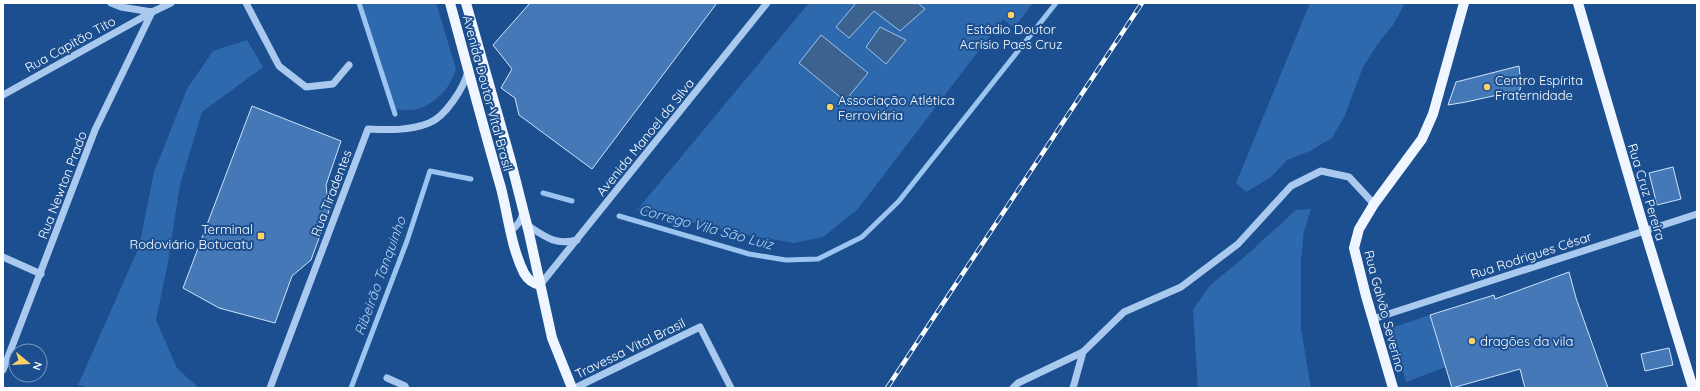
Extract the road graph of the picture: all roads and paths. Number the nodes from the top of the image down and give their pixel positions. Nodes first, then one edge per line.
1 (111, 3) edge
2 (171, 3) edge
3 (246, 3) edge
4 (450, 3) edge
5 (466, 3) edge
6 (767, 3) edge
7 (1464, 3) edge
8 (1578, 3) edge
9 (152, 12) junction
10 (349, 65) dead end
11 (468, 68) junction
12 (3, 96) edge
13 (1374, 204) junction
14 (524, 212) junction
15 (1697, 214) edge
16 (527, 225) junction
17 (511, 230) junction
18 (1645, 231) junction
19 (577, 240) junction
20 (3, 257) edge
21 (41, 274) junction
22 (540, 285) junction
23 (1373, 319) junction
24 (1082, 352) junction
25 (3, 370) edge
26 (387, 378) dead end
27 (270, 388) edge
28 (406, 388) edge
29 (574, 388) edge
30 (730, 388) edge
31 (1013, 388) edge
32 (1073, 388) edge
33 (1393, 388) edge
34 (1694, 388) edge

1 - 9 street
2 - 9 street, Rua Capitão Tito
3 - 10 street
4 - 11 main road, Avenida Doutor Vital Brasil
5 - 14 main road, Avenida Doutor Vital Brasil
6 - 19 street, Avenida Manoel da Silva
7 - 13 main road, Rua Galvão Severino
8 - 18 main road, Rua Cruz Pereira
9 - 12 street, Rua Capitão Tito
9 - 21 street, Rua Newton Prado
11 - 17 main road, Avenida Doutor Vital Brasil
11 - 27 street, Rua Tiradentes
13 - 23 main road, Rua Galvão Severino
13 - 24 street
14 - 16 main road, Avenida Doutor Vital Brasil
14 - 17 street
15 - 18 street, Rua Rodrigues César
16 - 19 street
16 - 22 main road, Avenida Doutor Vital Brasil
17 - 22 main road, Avenida Doutor Vital Brasil
18 - 23 street, Rua Rodrigues César
18 - 34 main road, Rua Cruz Pereira
19 - 22 street, Avenida Manoel da Silva
20 - 21 street
21 - 25 street, Rua Newton Prado
22 - 29 main road
23 - 33 main road, Rua Galvão Severino
24 - 31 street
24 - 32 street
26 - 28 street
29 - 30 street, Travessa Vital Brasil

